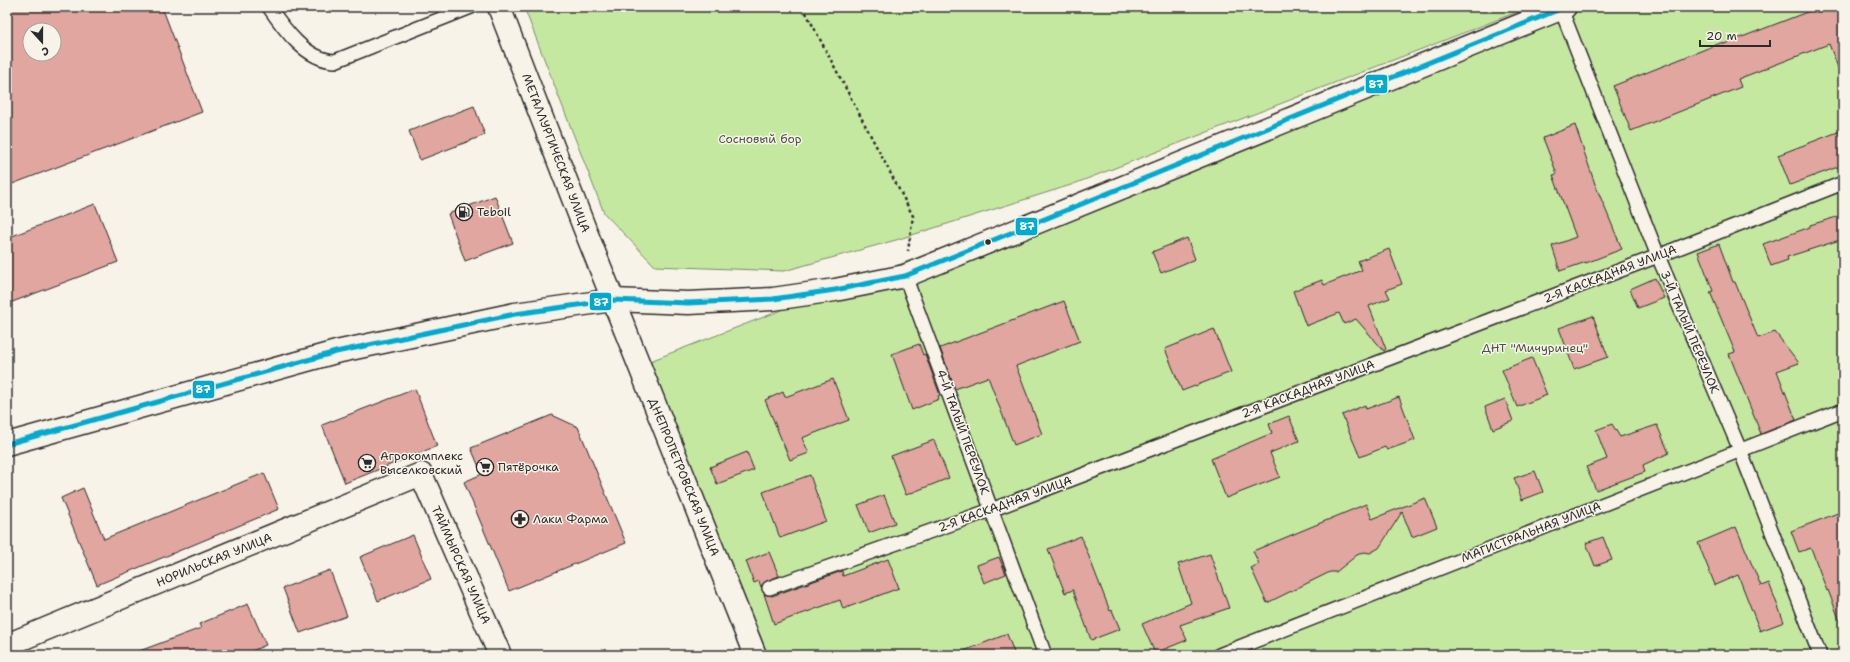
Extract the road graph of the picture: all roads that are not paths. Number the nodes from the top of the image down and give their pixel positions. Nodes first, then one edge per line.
1 (269, 7) edge
2 (471, 7) edge
3 (499, 7) edge
4 (1563, 8) edge
5 (1843, 183) edge
6 (1658, 256) junction
7 (905, 276) junction
8 (613, 300) junction
9 (1843, 410) edge
10 (7, 444) edge
11 (1740, 450) junction
12 (421, 474) joint
13 (992, 510) junction
14 (769, 588) dead end
15 (7, 644) edge
16 (500, 655) edge
17 (755, 655) edge
18 (1045, 655) edge
19 (1218, 655) edge
20 (1820, 655) edge

1 - 2 lane
3 - 8 street, МЕТАЛЛУРГИЧЕСКАЯ УЛИЦА
4 - 6 lane, 3-Й ТАЛЫЙ ПЕРЕУЛОК
4 - 7 street
5 - 6 lane, 2-Я КАСКАДНАЯ УЛИЦА
6 - 11 lane, 3-Й ТАЛЫЙ ПЕРЕУЛОК
6 - 13 lane, 2-Я КАСКАДНАЯ УЛИЦА
7 - 8 street
7 - 13 lane, 4-Й ТАЛЫЙ ПЕРЕУЛОК
8 - 10 street
8 - 17 street, ДНЕПРОПЕТРОВСКАЯ УЛИЦА
9 - 11 lane, МАГИСТРАЛЬНАЯ УЛИЦА
11 - 19 lane, МАГИСТРАЛЬНАЯ УЛИЦА
11 - 20 lane, 3-Й ТАЛЫЙ ПЕРЕУЛОК
12 - 15 street, НОРИЛЬСКАЯ УЛИЦА
12 - 16 street, ТАЙМЫРСКАЯ УЛИЦА
13 - 14 lane, 2-Я КАСКАДНАЯ УЛИЦА
13 - 18 lane, 4-Й ТАЛЫЙ ПЕРЕУЛОК

